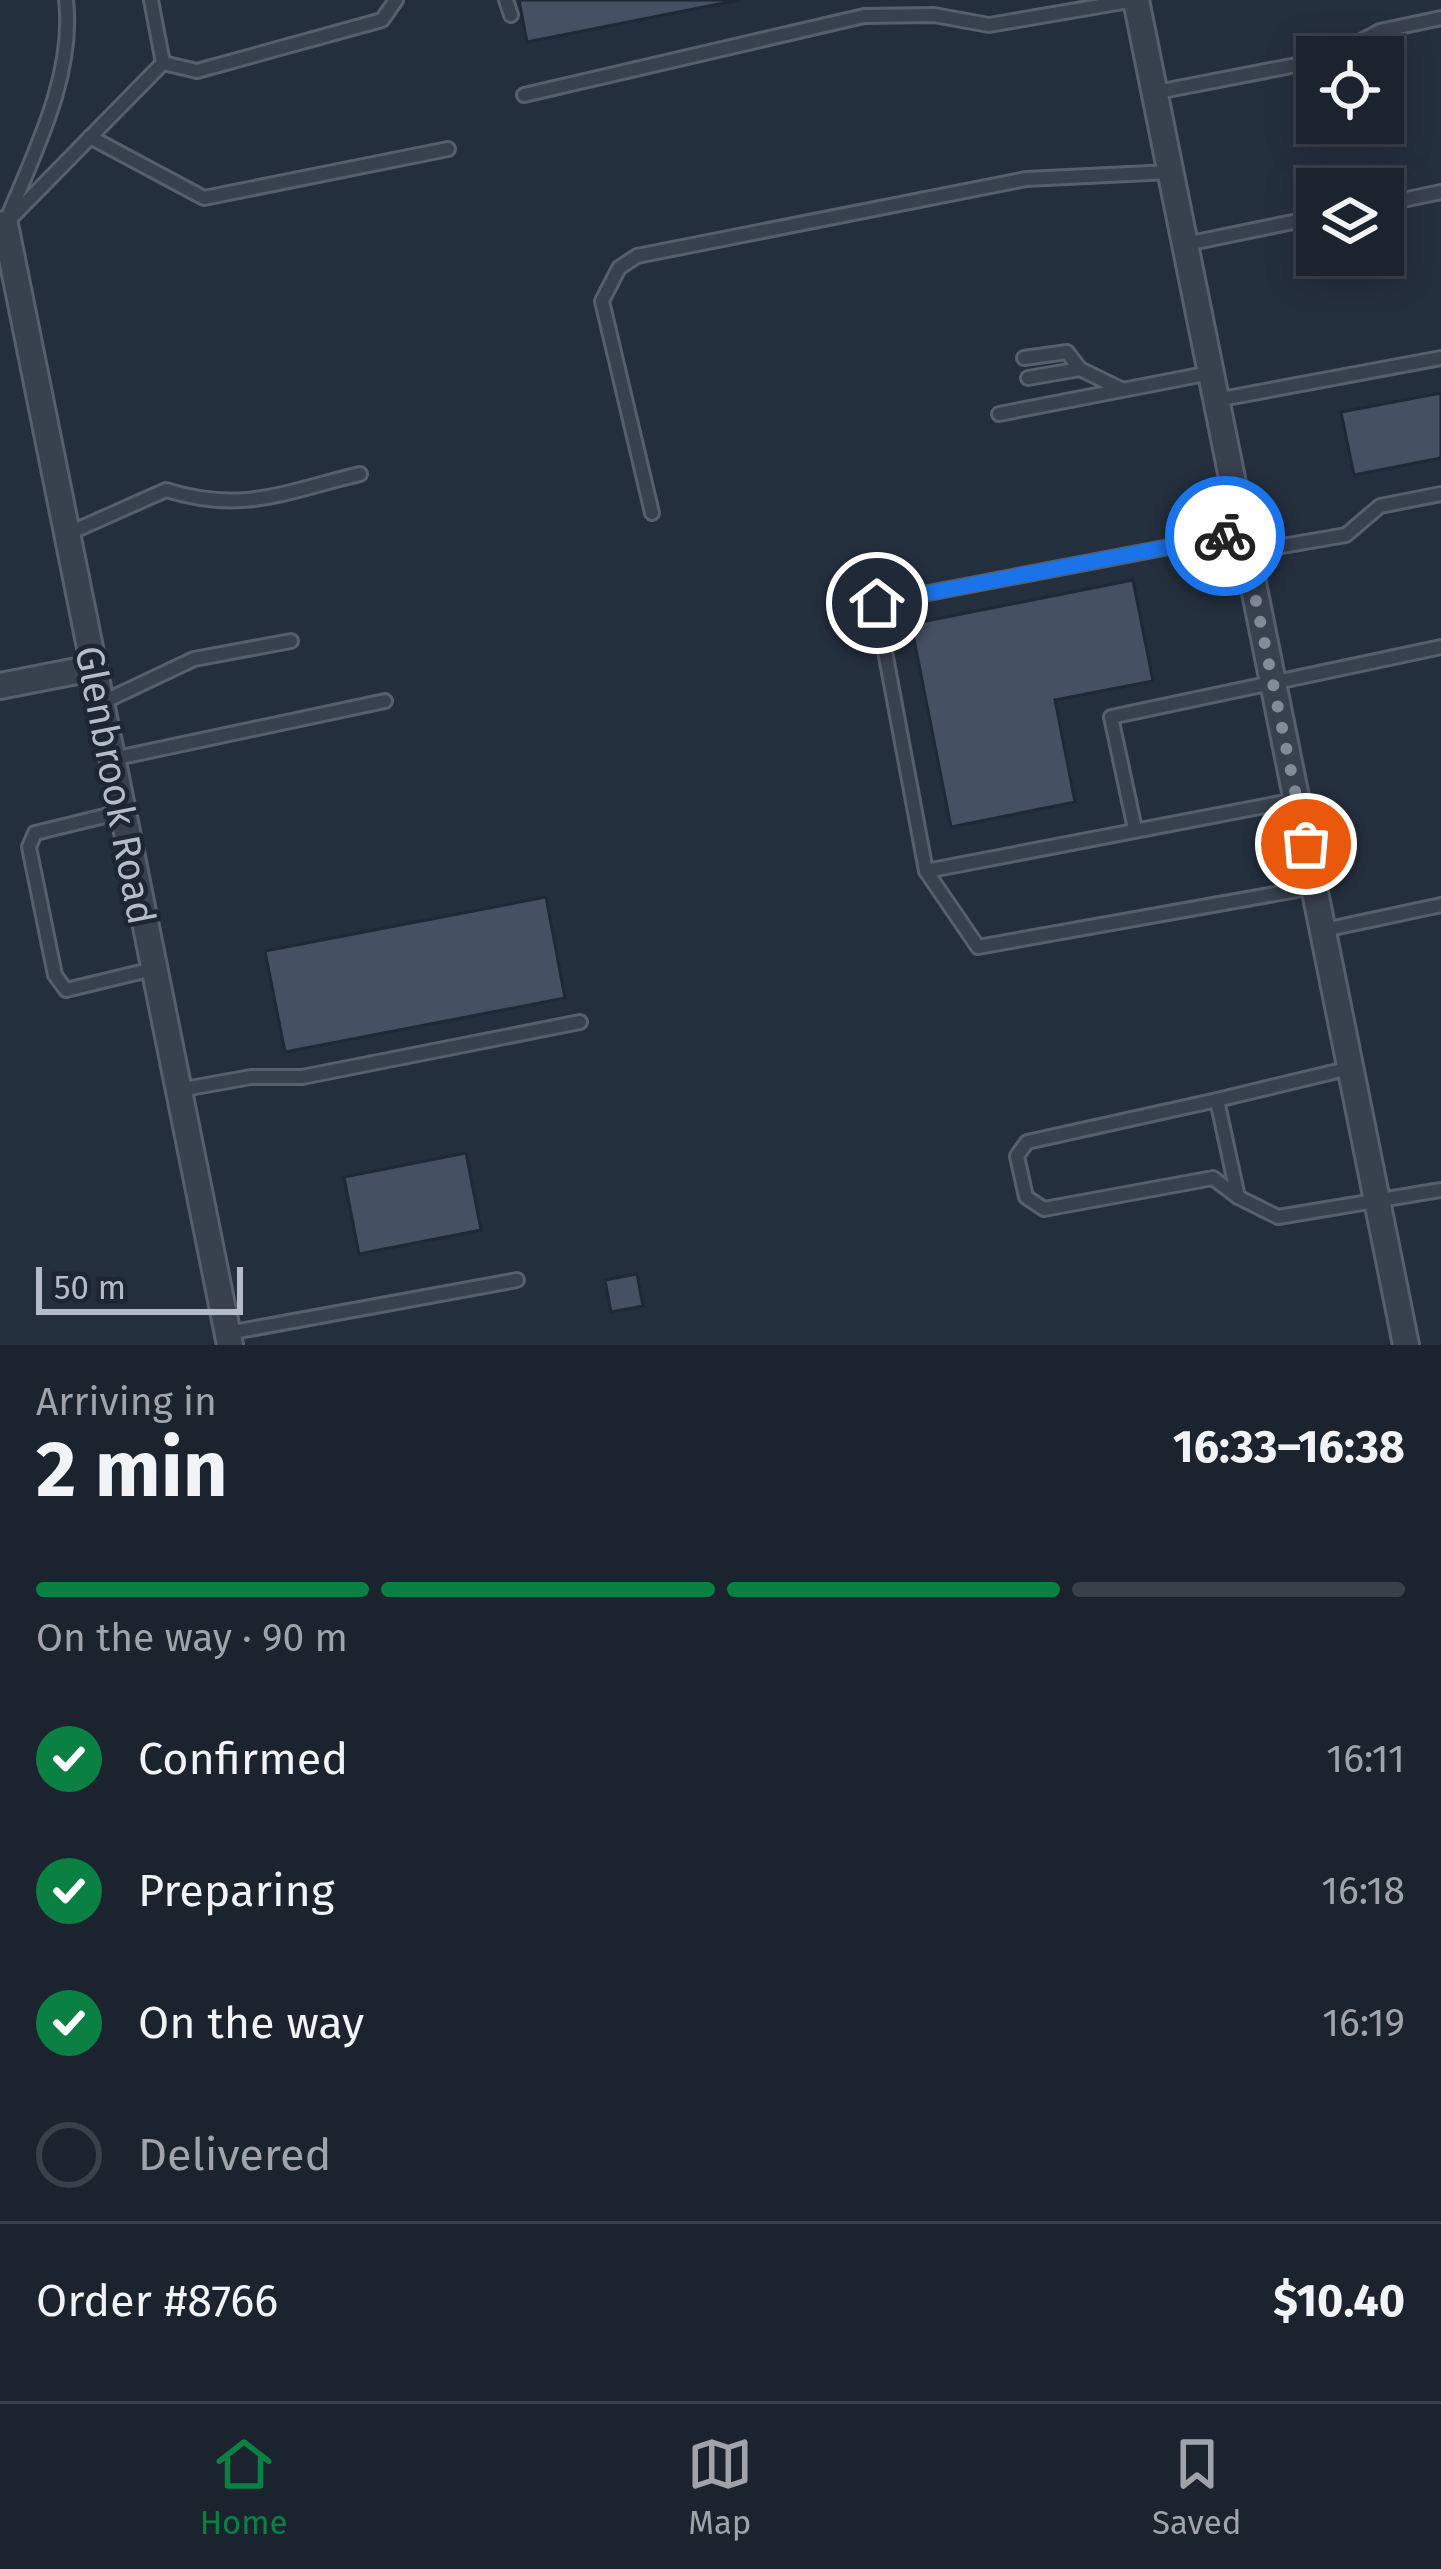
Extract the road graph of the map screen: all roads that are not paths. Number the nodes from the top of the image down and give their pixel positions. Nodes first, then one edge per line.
1 (66, 0) edge
2 (151, 0) edge
3 (396, 0) edge
4 (1136, 0) edge
5 (1441, 18) edge
6 (1370, 36) edge
7 (163, 63) junction
8 (1296, 65) edge
9 (1157, 92) junction
10 (524, 95) dead end
11 (90, 137) junction
12 (448, 149) dead end
13 (1170, 172) junction
14 (1441, 192) edge
15 (1404, 200) edge
16 (1296, 221) edge
17 (3, 223) edge
18 (1184, 244) junction
19 (1024, 358) dead end
20 (1441, 358) edge
21 (1080, 369) junction
22 (1211, 373) junction
23 (1028, 378) dead end
24 (1122, 390) junction
25 (1216, 400) junction
26 (999, 414) dead end
27 (360, 474) dead end
28 (1441, 494) edge
29 (652, 513) dead end
30 (66, 535) junction
31 (1244, 543) junction
32 (291, 641) dead end
33 (1441, 647) edge
34 (92, 668) junction
35 (1274, 685) junction
36 (0, 686) edge
37 (385, 701) dead end
38 (100, 704) junction
39 (111, 759) junction
40 (1297, 800) junction
41 (122, 812) junction
42 (1135, 829) junction
43 (926, 871) junction
44 (1315, 887) junction
45 (1441, 905) edge
46 (1322, 930) junction
47 (153, 969) junction
48 (580, 1022) dead end
49 (1350, 1068) junction
50 (178, 1090) junction
51 (1217, 1100) junction
52 (1441, 1190) edge
53 (1238, 1197) junction
54 (1377, 1202) junction
55 (517, 1280) dead end
56 (228, 1339) edge
57 (1406, 1345) edge

1 - 17 lane
2 - 7 lane
3 - 7 lane
4 - 9 street
4 - 10 lane
5 - 6 lane
7 - 11 lane
8 - 9 lane
9 - 13 street
11 - 12 lane
11 - 17 lane
13 - 18 street
13 - 29 lane
14 - 15 lane
16 - 18 lane
17 - 30 street, Glenbrook Road
18 - 22 street
19 - 21 lane
20 - 25 lane
21 - 23 lane
21 - 24 lane
22 - 24 lane
22 - 25 street
24 - 26 lane
25 - 31 street
27 - 30 lane
28 - 31 lane
30 - 34 street, Glenbrook Road
31 - 35 street
31 - 43 lane
32 - 38 lane
33 - 35 lane
34 - 36 street
34 - 38 street, Glenbrook Road
35 - 40 street
35 - 42 lane
37 - 39 lane
38 - 39 street, Glenbrook Road
39 - 41 street, Glenbrook Road
40 - 42 lane
40 - 44 street
41 - 47 street, Glenbrook Road
41 - 47 lane
42 - 43 lane
43 - 44 lane
44 - 46 street
45 - 46 lane
46 - 49 street
47 - 50 street, Glenbrook Road
48 - 50 lane
49 - 51 lane
49 - 54 street
50 - 56 street, Glenbrook Road
51 - 53 lane
51 - 53 lane
52 - 54 lane
53 - 54 lane
54 - 57 street
55 - 56 lane

